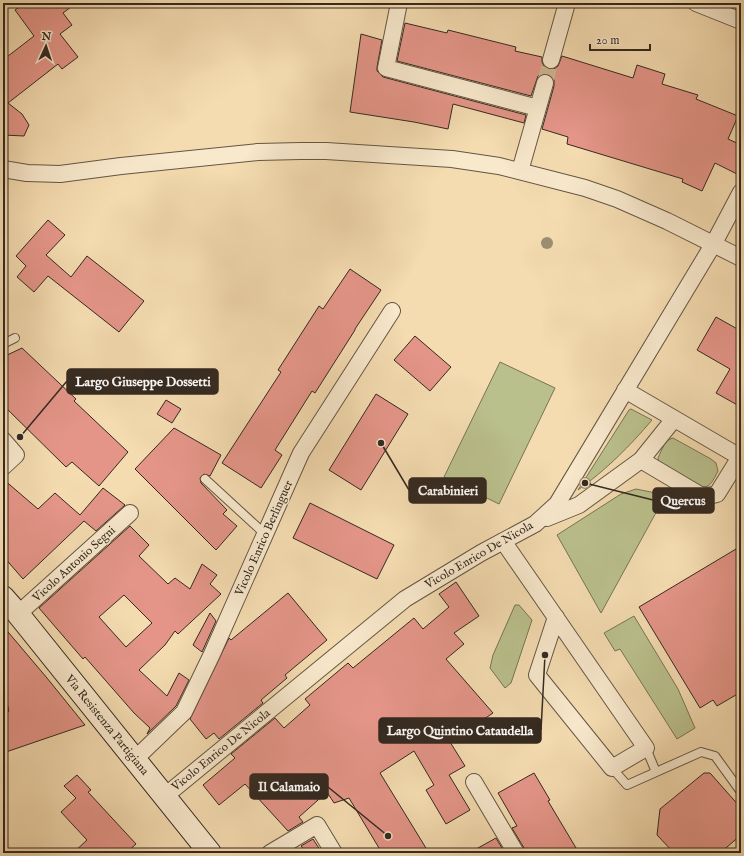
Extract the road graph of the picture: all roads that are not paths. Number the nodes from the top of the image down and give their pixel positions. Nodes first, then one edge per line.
1 (399, 3) edge
2 (567, 3) edge
3 (696, 3) edge
4 (741, 21) edge
5 (551, 60) tunnel mouth
6 (545, 83) tunnel mouth
7 (538, 108) junction
8 (3, 169) edge
9 (520, 172) junction
10 (741, 192) edge
11 (714, 244) junction
12 (741, 258) edge
13 (392, 311) dead end
14 (15, 338) dead end
15 (3, 344) edge
16 (625, 390) junction
17 (674, 418) junction
18 (3, 440) edge
19 (641, 460) junction
20 (3, 467) edge
21 (205, 479) dead end
22 (130, 513) dead end
23 (535, 524) junction
24 (266, 535) junction
25 (503, 541) junction
26 (3, 598) edge
27 (18, 614) junction
28 (556, 617) junction
29 (646, 748) junction
30 (134, 760) junction
31 (612, 768) junction
32 (656, 772) junction
33 (474, 782) dead end
34 (741, 792) edge
35 (164, 796) junction
36 (210, 853) edge
37 (270, 853) edge
38 (334, 853) edge
39 (516, 853) edge

1 - 7 street
2 - 5 street
3 - 4 street
6 - 7 street
7 - 9 street
8 - 9 street
9 - 11 street
10 - 11 street, Vicolo Enrico De Nicola
11 - 12 street
11 - 16 street, Vicolo Enrico De Nicola
13 - 24 street, Vicolo Enrico Berlinguer
14 - 15 lane
16 - 17 street
16 - 23 street, Vicolo Enrico De Nicola
17 - 19 street
17 - 19 street
18 - 20 street
19 - 23 street
21 - 24 lane
22 - 27 street, Vicolo Antonio Segni
23 - 25 street, Vicolo Enrico De Nicola
24 - 30 street, Vicolo Enrico Berlinguer
25 - 28 street
25 - 35 street, Vicolo Enrico De Nicola
26 - 27 street, Via Resistenza Partigiana
27 - 30 street, Via Resistenza Partigiana
28 - 29 street
28 - 31 street
29 - 31 street
29 - 32 lane
30 - 35 street, Via Resistenza Partigiana
31 - 32 lane
32 - 34 lane
33 - 39 street
35 - 36 street, Via Resistenza Partigiana
37 - 38 street

